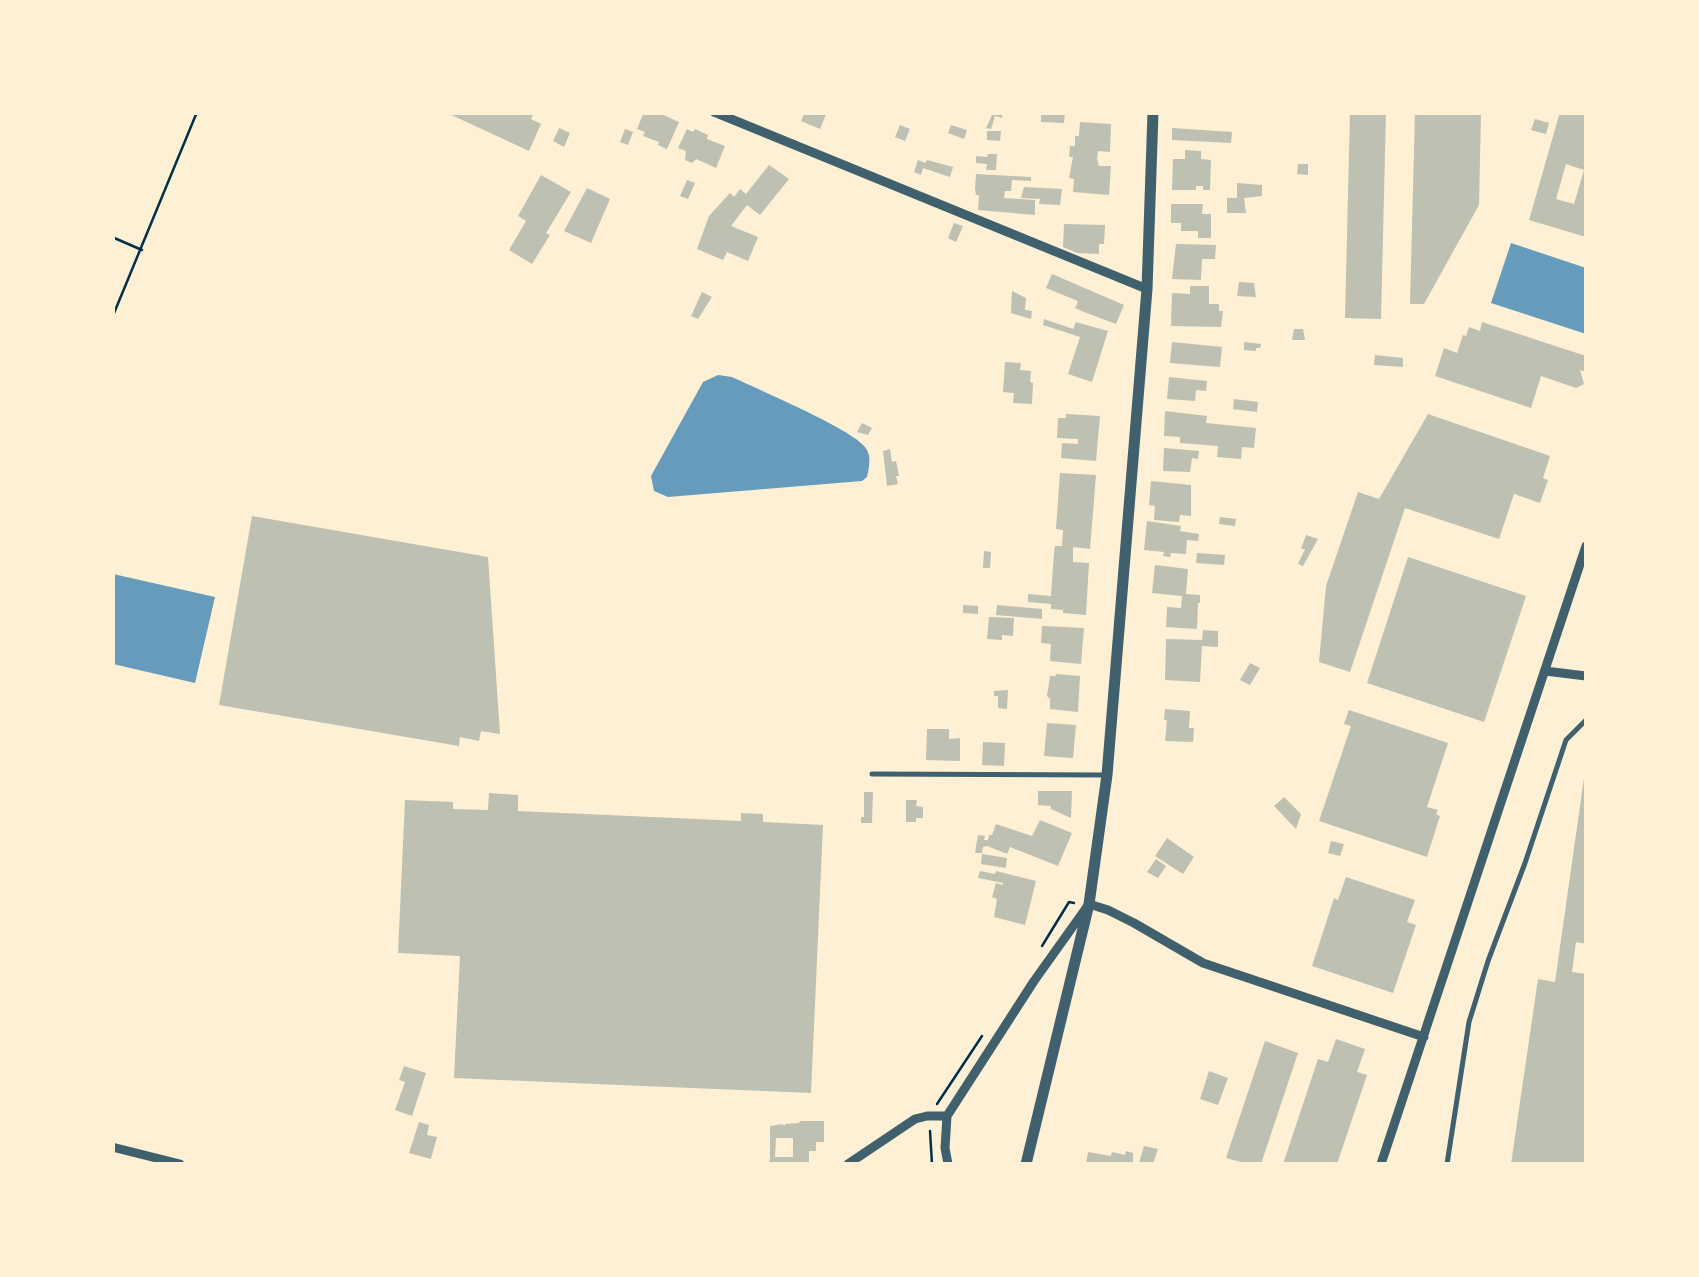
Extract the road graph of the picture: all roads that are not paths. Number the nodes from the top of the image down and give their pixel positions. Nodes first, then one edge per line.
1 (714, 112) edge
2 (1153, 112) edge
3 (1147, 288) junction
4 (1586, 546) edge
5 (1545, 670) junction
6 (1586, 676) edge
7 (1586, 720) edge
8 (872, 774) dead end
9 (1107, 775) junction
10 (1089, 904) junction
11 (1424, 1037) junction
12 (947, 1116) junction
13 (112, 1147) edge
14 (180, 1164) edge
15 (848, 1164) edge
16 (948, 1164) edge
17 (1026, 1164) edge
18 (1381, 1164) edge
19 (1447, 1164) edge

1 - 3 street
2 - 3 street
3 - 9 street
4 - 5 street
5 - 6 street
5 - 11 street
7 - 19 lane
8 - 9 lane
9 - 10 street
10 - 11 street
10 - 12 street
10 - 17 street
11 - 18 street
12 - 15 street
12 - 16 street
13 - 14 street

